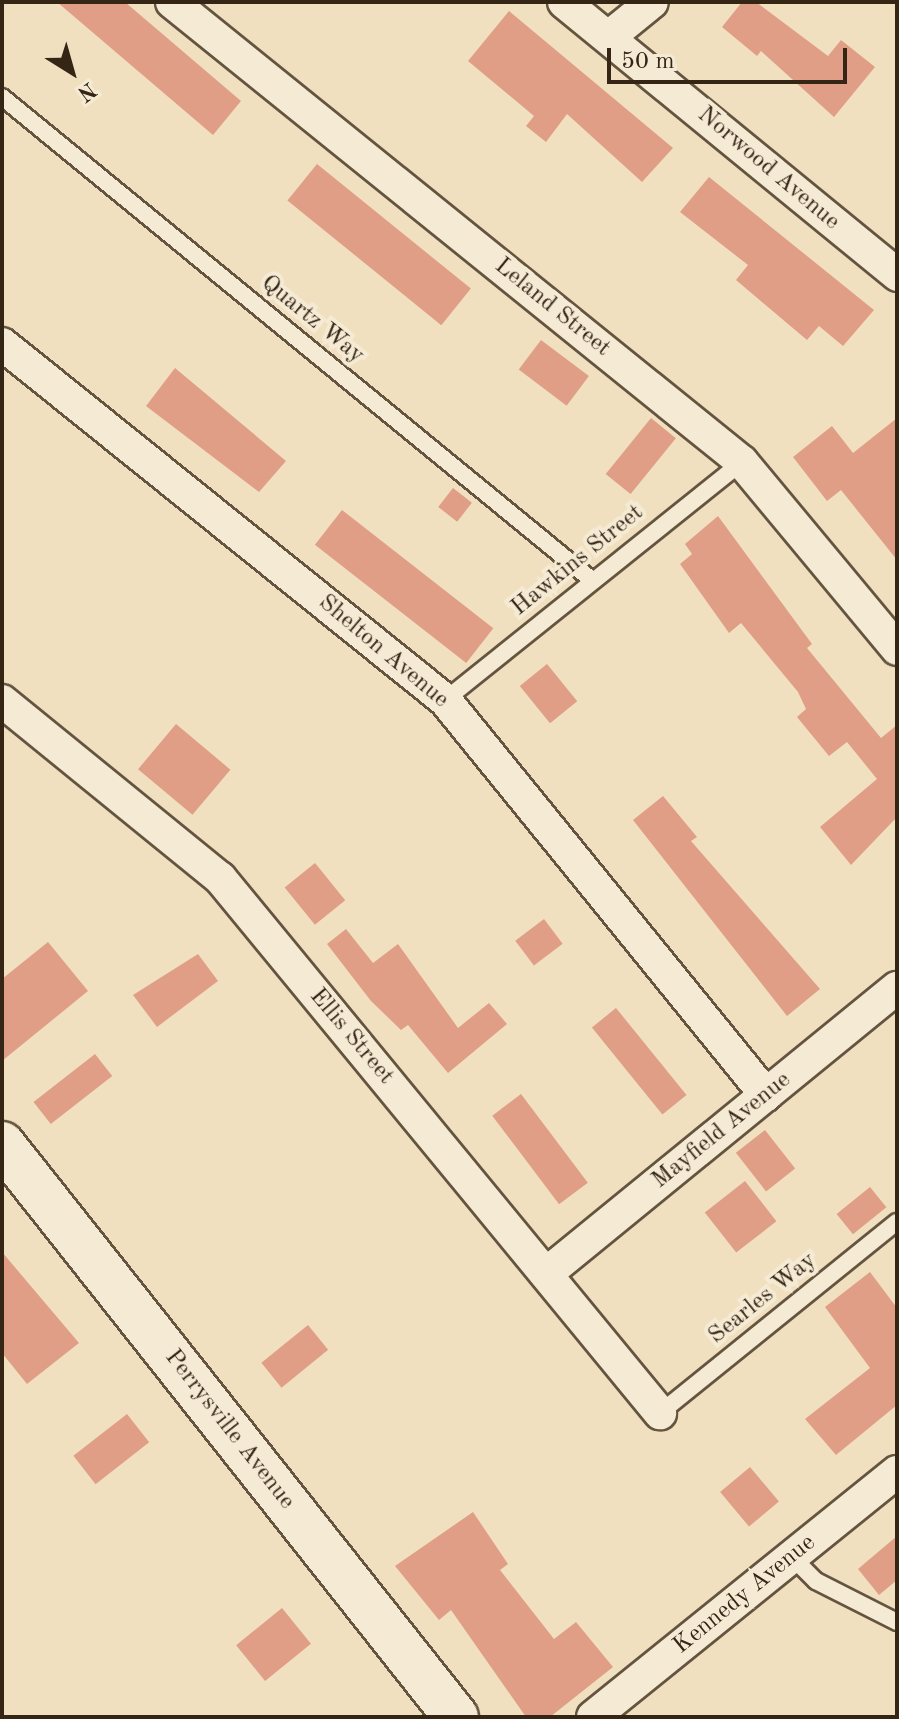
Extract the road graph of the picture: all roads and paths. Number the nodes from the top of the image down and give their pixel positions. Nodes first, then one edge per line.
1 (172, 2) edge
2 (564, 2) edge
3 (652, 2) edge
4 (609, 37) junction
5 (2, 97) edge
6 (897, 275) edge
7 (2, 344) edge
8 (742, 462) junction
9 (592, 580) junction
10 (897, 649) edge
11 (445, 700) junction
12 (2, 701) edge
13 (897, 988) edge
14 (766, 1095) junction
15 (2, 1144) edge
16 (897, 1222) edge
17 (546, 1274) junction
18 (660, 1413) joint
19 (897, 1472) edge
20 (792, 1557) junction
21 (897, 1622) edge
22 (456, 1717) edge
23 (593, 1717) edge

1 - 8 street, Leland Street
2 - 4 street, Norwood Avenue
3 - 4 street
4 - 6 street, Norwood Avenue
5 - 9 lane, Quartz Way
7 - 11 street, Shelton Avenue
8 - 9 lane, Hawkins Street
8 - 10 street, Leland Street
9 - 11 lane, Hawkins Street
11 - 14 street, Shelton Avenue
12 - 17 street, Ellis Street
13 - 14 street, Mayfield Avenue
14 - 17 street, Mayfield Avenue
15 - 22 main road, Perrysville Avenue
16 - 18 lane, Searles Way
17 - 18 street, Ellis Street
19 - 20 street, Kennedy Avenue
20 - 21 lane
20 - 23 street, Kennedy Avenue

